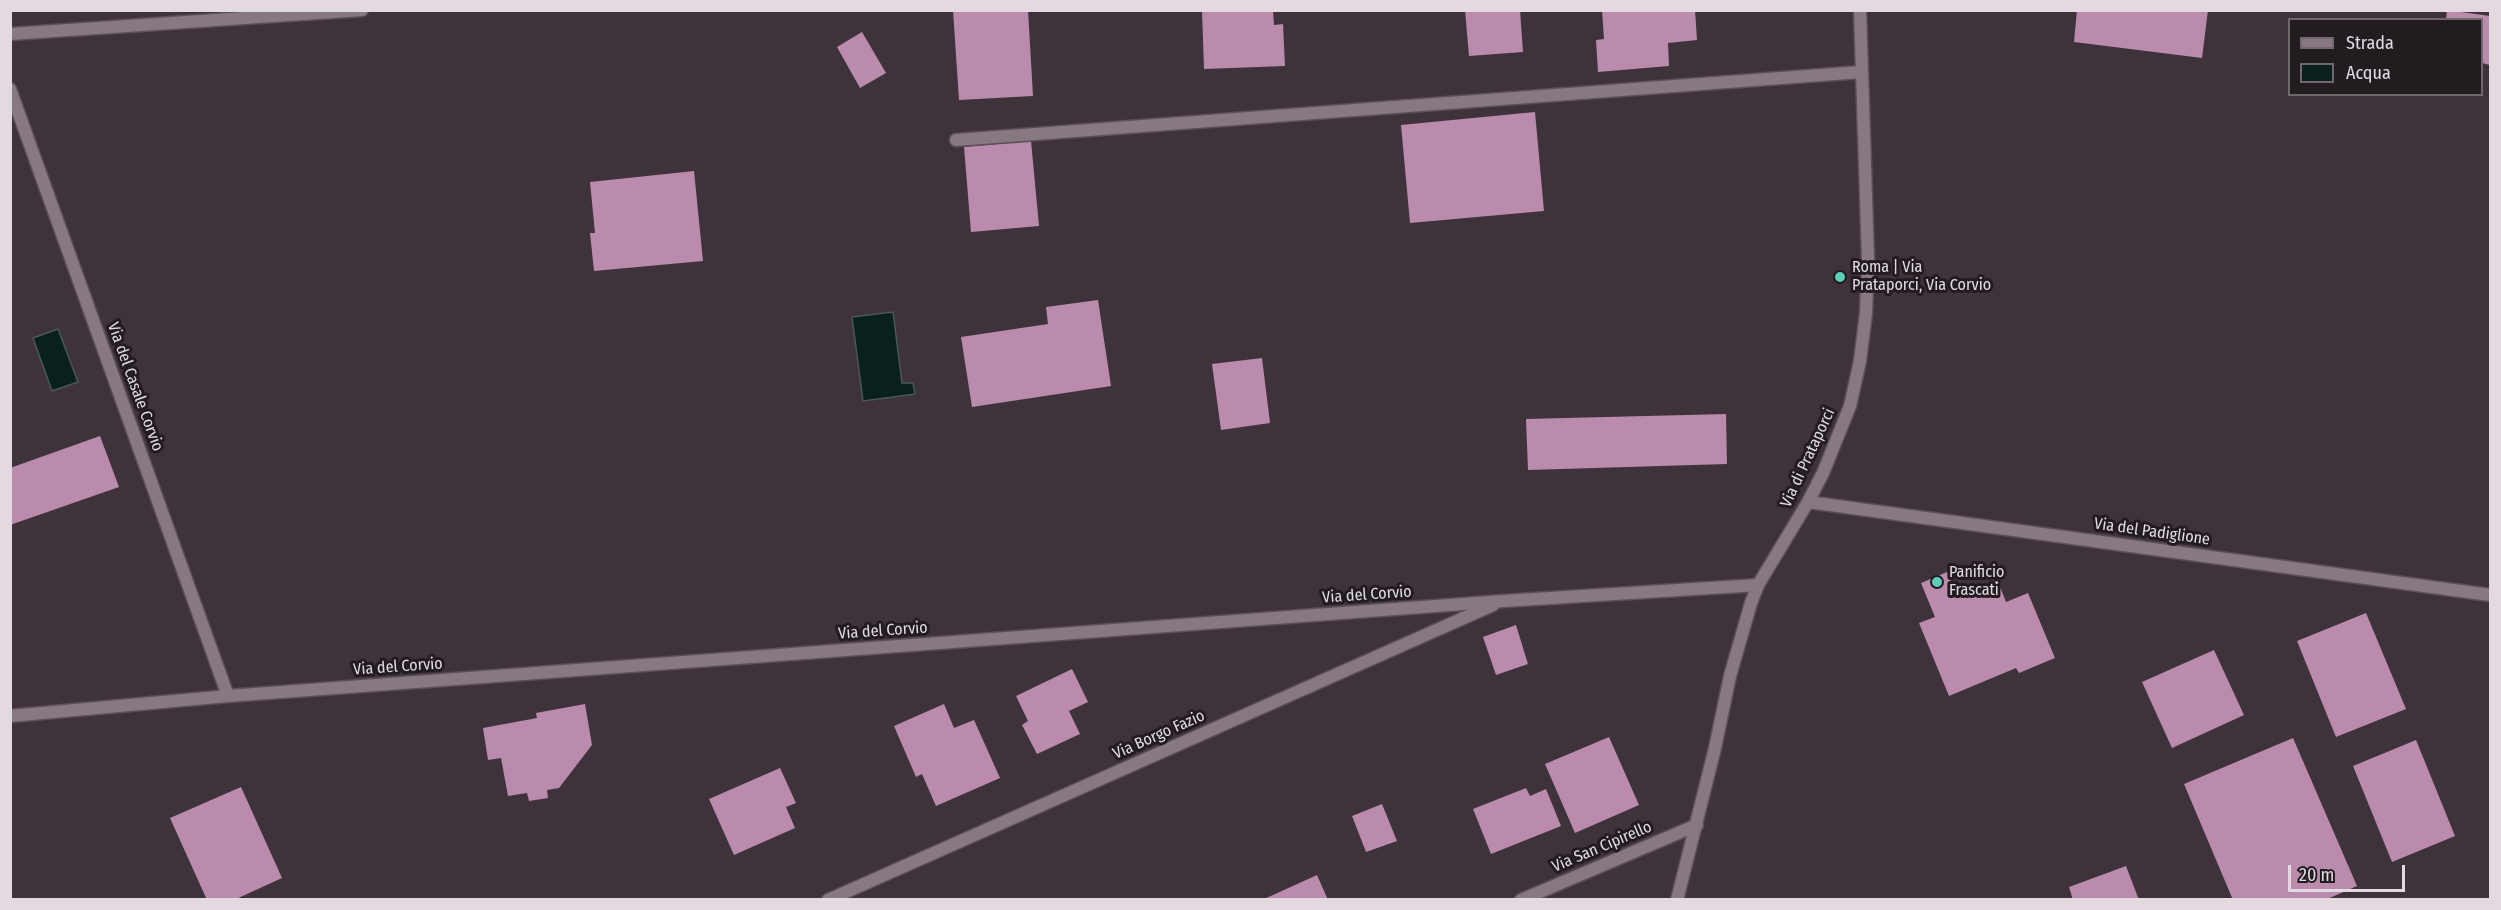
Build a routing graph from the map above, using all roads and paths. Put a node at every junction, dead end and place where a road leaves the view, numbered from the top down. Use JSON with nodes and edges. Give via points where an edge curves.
{"nodes":[{"id":1,"x":362,"y":10,"type":"edge"},
{"id":2,"x":1860,"y":10,"type":"edge"},
{"id":3,"x":10,"y":34,"type":"edge"},
{"id":4,"x":1862,"y":72,"type":"junction"},
{"id":5,"x":10,"y":89,"type":"edge"},
{"id":6,"x":956,"y":140,"type":"dead end"},
{"id":7,"x":1808,"y":502,"type":"junction"},
{"id":8,"x":1758,"y":585,"type":"junction"},
{"id":9,"x":2490,"y":595,"type":"edge"},
{"id":10,"x":1503,"y":601,"type":"junction"},
{"id":11,"x":228,"y":696,"type":"junction"},
{"id":12,"x":10,"y":716,"type":"edge"},
{"id":13,"x":1697,"y":825,"type":"junction"},
{"id":14,"x":828,"y":900,"type":"edge"},
{"id":15,"x":1521,"y":900,"type":"edge"},
{"id":16,"x":1677,"y":900,"type":"edge"}],
"edges":[{"from":1,"to":3,"type":"street"},
{"from":2,"to":4,"type":"street","name":"Via di Prataporci"},
{"from":4,"to":6,"type":"street"},
{"from":4,"to":7,"type":"street","name":"Via di Prataporci","via":[[1868,259],[1863,342],[1850,406]]},
{"from":5,"to":11,"type":"street","name":"Via del Casale Corvio"},
{"from":7,"to":8,"type":"street","name":"Via di Prataporci"},
{"from":7,"to":9,"type":"street","name":"Via del Padiglione"},
{"from":8,"to":10,"type":"street","name":"Via del Corvio"},
{"from":8,"to":13,"type":"street","name":"Via di Prataporci","via":[[1733,665]]},
{"from":10,"to":11,"type":"street","name":"Via del Corvio"},
{"from":10,"to":14,"type":"street","name":"Via Borgo Fazio"},
{"from":11,"to":12,"type":"street","name":"Via del Corvio"},
{"from":13,"to":15,"type":"street","name":"Via San Cipirello"},
{"from":13,"to":16,"type":"street","name":"Via di Prataporci"}]}
